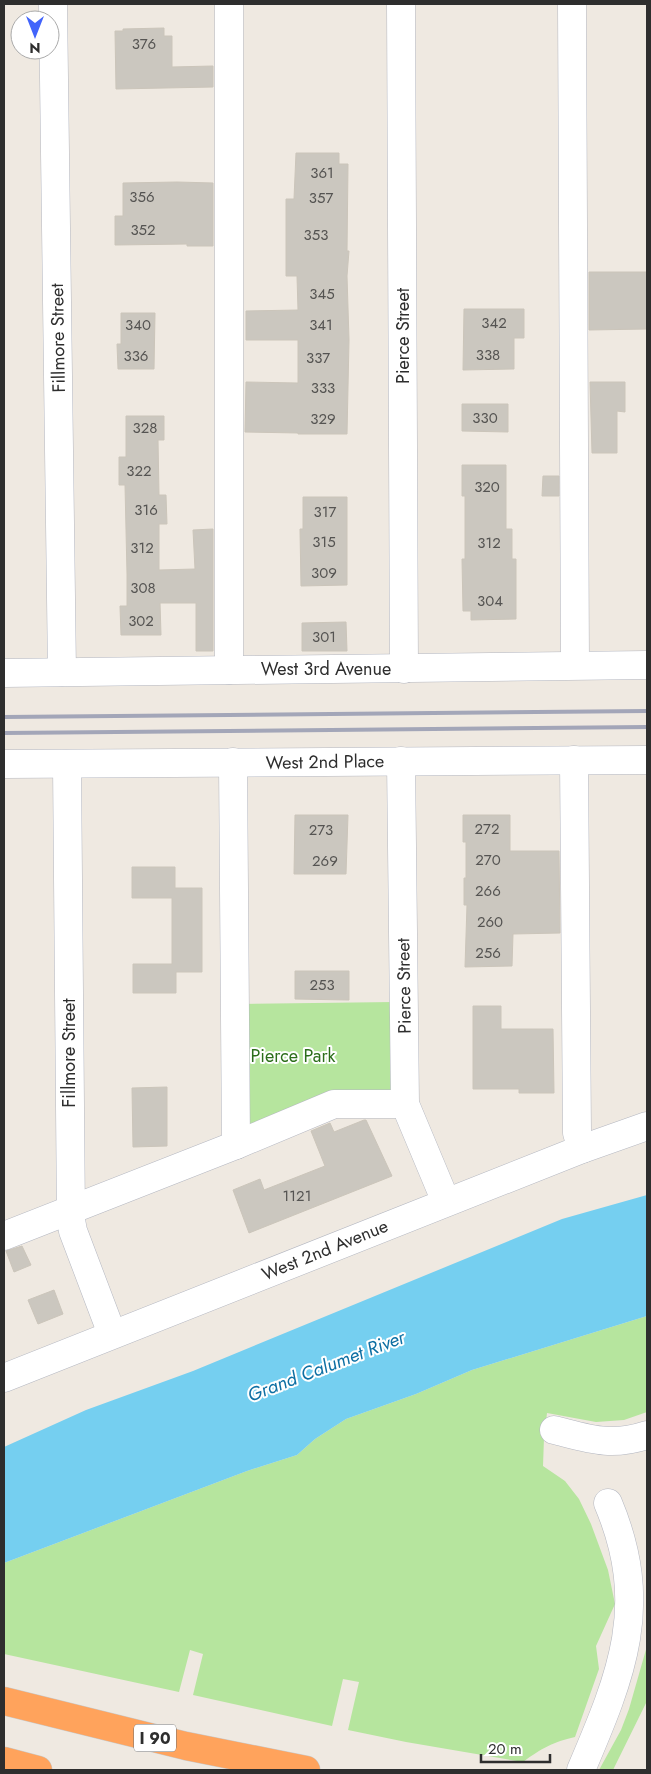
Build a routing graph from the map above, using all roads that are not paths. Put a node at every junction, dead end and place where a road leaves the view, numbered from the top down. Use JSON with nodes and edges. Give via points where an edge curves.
{"nodes":[{"id":1,"x":53,"y":4,"type":"edge"},
{"id":2,"x":228,"y":4,"type":"edge"},
{"id":3,"x":401,"y":4,"type":"edge"},
{"id":4,"x":572,"y":4,"type":"edge"},
{"id":5,"x":647,"y":665,"type":"edge"},
{"id":6,"x":575,"y":666,"type":"junction"},
{"id":7,"x":404,"y":668,"type":"junction"},
{"id":8,"x":229,"y":670,"type":"junction"},
{"id":9,"x":62,"y":672,"type":"junction"},
{"id":10,"x":4,"y":673,"type":"edge"},
{"id":11,"x":574,"y":760,"type":"junction"},
{"id":12,"x":647,"y":760,"type":"edge"},
{"id":13,"x":401,"y":761,"type":"junction"},
{"id":14,"x":232,"y":762,"type":"junction"},
{"id":15,"x":4,"y":764,"type":"edge"},
{"id":16,"x":68,"y":764,"type":"junction"},
{"id":17,"x":405,"y":1104,"type":"junction"},
{"id":18,"x":647,"y":1126,"type":"edge"},
{"id":19,"x":236,"y":1145,"type":"junction"},
{"id":20,"x":582,"y":1149,"type":"junction"},
{"id":21,"x":446,"y":1202,"type":"junction"},
{"id":22,"x":70,"y":1209,"type":"junction"},
{"id":23,"x":4,"y":1236,"type":"edge"},
{"id":24,"x":112,"y":1334,"type":"junction"},
{"id":25,"x":4,"y":1378,"type":"edge"},
{"id":26,"x":554,"y":1430,"type":"dead end"},
{"id":27,"x":647,"y":1435,"type":"edge"},
{"id":28,"x":608,"y":1503,"type":"dead end"},
{"id":29,"x":4,"y":1701,"type":"edge"},
{"id":30,"x":4,"y":1761,"type":"edge"},
{"id":31,"x":38,"y":1770,"type":"edge"},
{"id":32,"x":306,"y":1770,"type":"edge"},
{"id":33,"x":581,"y":1770,"type":"edge"}],
"edges":[{"from":1,"to":9,"type":"street","name":"Fillmore Street"},
{"from":2,"to":8,"type":"street"},
{"from":3,"to":7,"type":"street","name":"Pierce Street"},
{"from":4,"to":6,"type":"street"},
{"from":5,"to":6,"type":"street","name":"West 3rd Avenue"},
{"from":6,"to":7,"type":"street","name":"West 3rd Avenue"},
{"from":7,"to":8,"type":"street","name":"West 3rd Avenue"},
{"from":8,"to":9,"type":"street","name":"West 3rd Avenue"},
{"from":9,"to":10,"type":"street","name":"West 3rd Avenue"},
{"from":11,"to":12,"type":"street","name":"West 2nd Place"},
{"from":11,"to":13,"type":"street","name":"West 2nd Place"},
{"from":11,"to":20,"type":"street","via":[[577,1132]]},
{"from":13,"to":14,"type":"street","name":"West 2nd Place"},
{"from":13,"to":17,"type":"street","name":"Pierce Street"},
{"from":14,"to":16,"type":"street","name":"West 2nd Place"},
{"from":14,"to":19,"type":"street"},
{"from":15,"to":16,"type":"street","name":"West 2nd Place"},
{"from":16,"to":22,"type":"street","name":"Fillmore Street"},
{"from":17,"to":19,"type":"street","via":[[334,1104]]},
{"from":17,"to":21,"type":"street","name":"Pierce Street"},
{"from":18,"to":20,"type":"street","name":"West 2nd Avenue"},
{"from":19,"to":22,"type":"street"},
{"from":20,"to":21,"type":"street","name":"West 2nd Avenue"},
{"from":21,"to":24,"type":"street","name":"West 2nd Avenue"},
{"from":22,"to":23,"type":"street"},
{"from":22,"to":24,"type":"street","name":"Fillmore Street","via":[[73,1231]]},
{"from":24,"to":25,"type":"street","name":"West 2nd Avenue"},
{"from":26,"to":27,"type":"street","via":[[609,1442]]},
{"from":28,"to":33,"type":"street","via":[[619,1524],[633,1576],[632,1626],[618,1685]]},
{"from":29,"to":32,"type":"highway","number":"I 90","via":[[186,1746]]},
{"from":30,"to":31,"type":"highway"}]}
